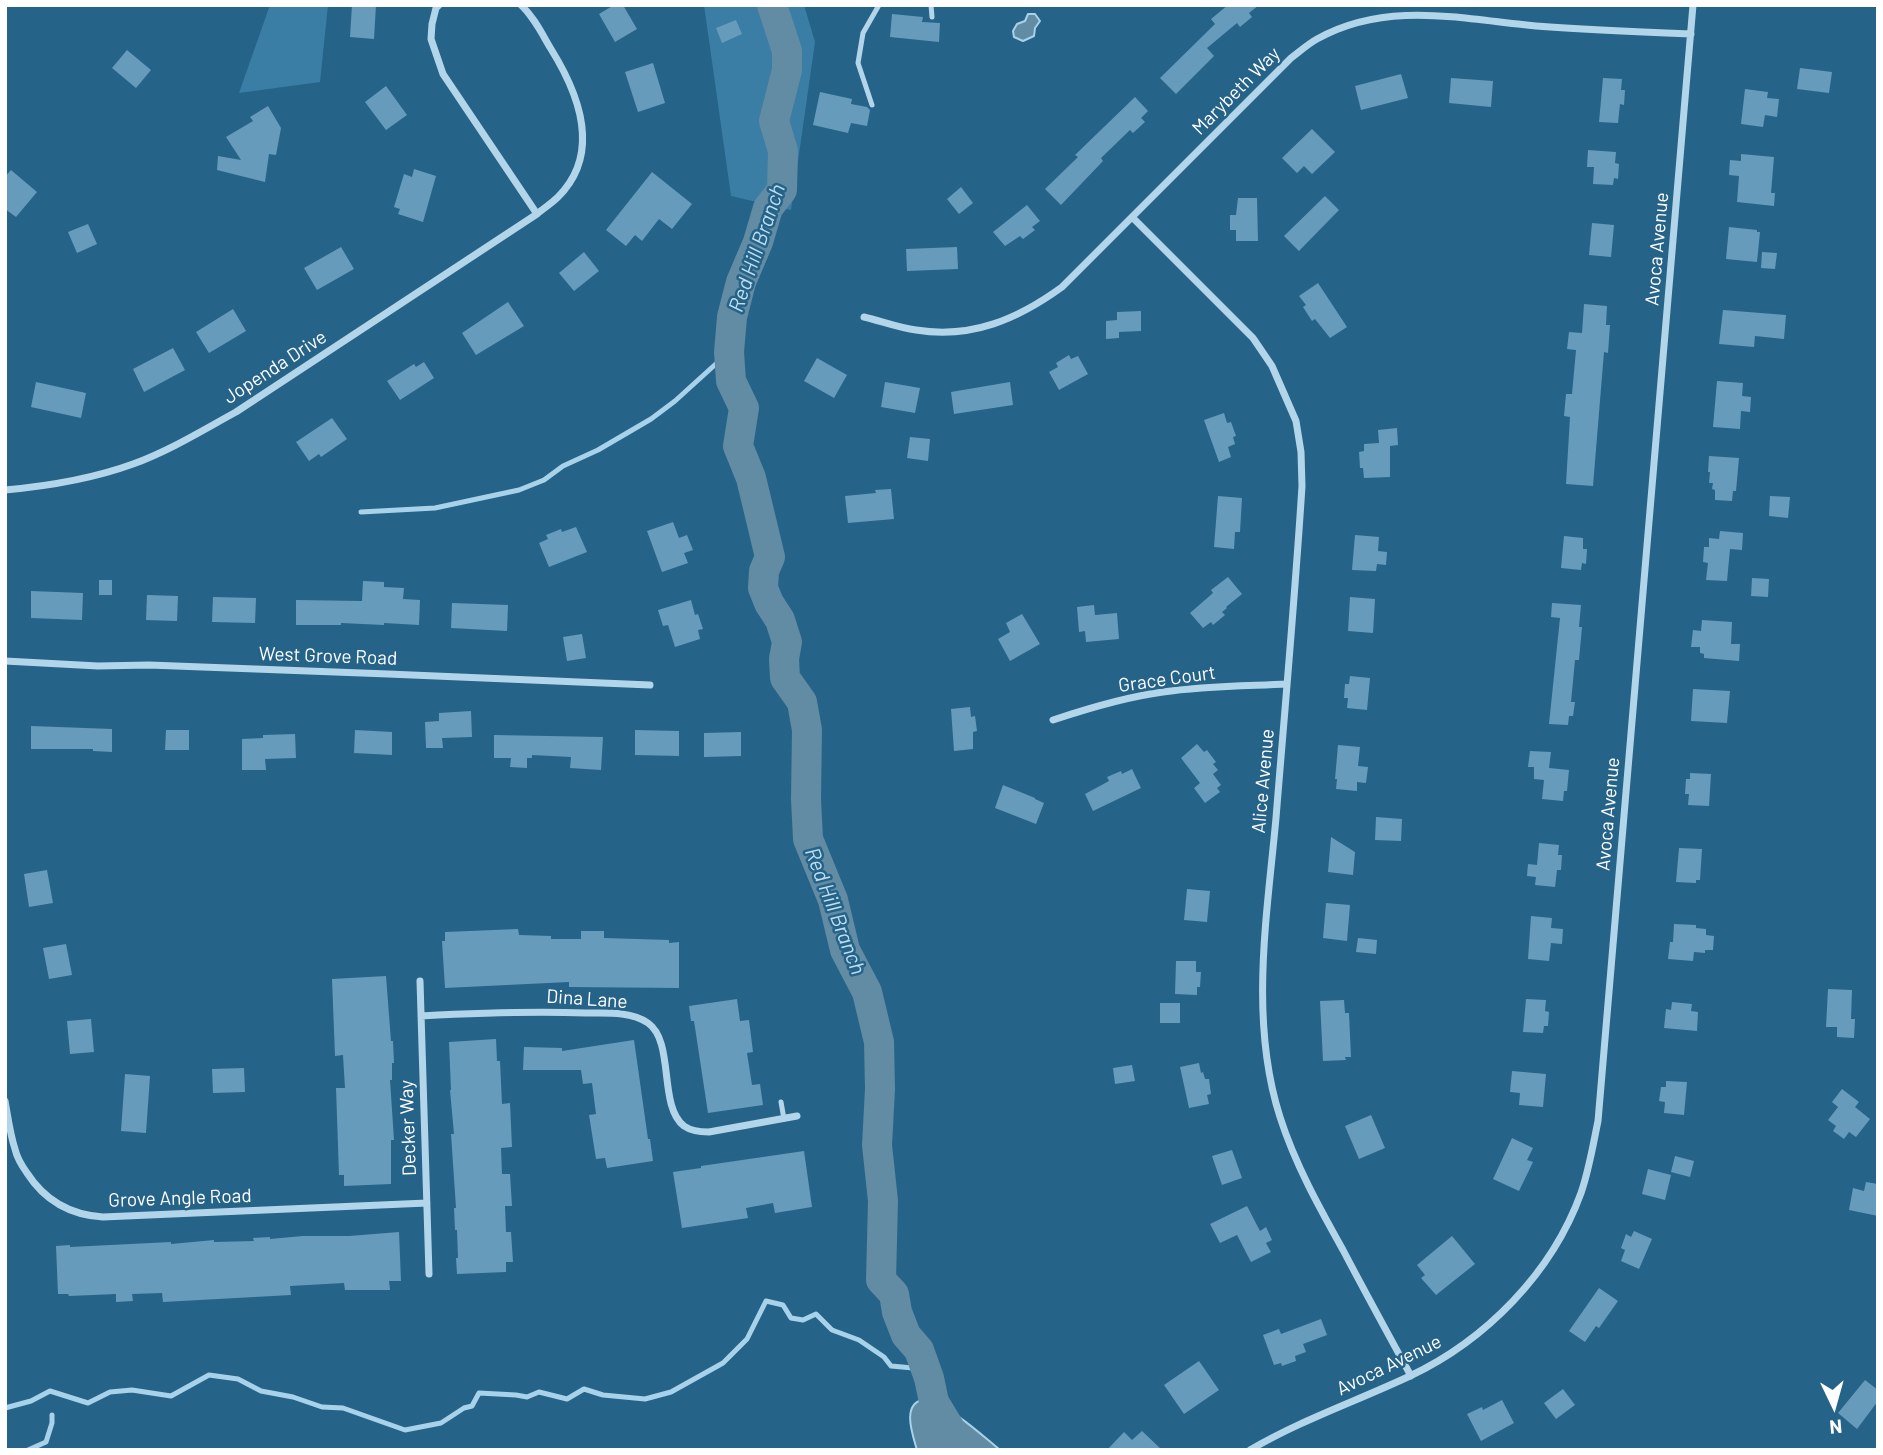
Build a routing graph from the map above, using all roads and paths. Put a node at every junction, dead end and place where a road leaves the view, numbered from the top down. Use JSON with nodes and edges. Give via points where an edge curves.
{"nodes":[{"id":1,"x":439,"y":5,"type":"edge"},
{"id":2,"x":521,"y":5,"type":"edge"},
{"id":3,"x":879,"y":5,"type":"edge"},
{"id":4,"x":931,"y":5,"type":"edge"},
{"id":5,"x":1693,"y":5,"type":"edge"},
{"id":6,"x":932,"y":17,"type":"dead end"},
{"id":7,"x":1691,"y":34,"type":"junction"},
{"id":8,"x":872,"y":105,"type":"dead end"},
{"id":9,"x":537,"y":214,"type":"junction"},
{"id":10,"x":1133,"y":218,"type":"junction"},
{"id":11,"x":864,"y":317,"type":"dead end"},
{"id":12,"x":5,"y":490,"type":"edge"},
{"id":13,"x":5,"y":661,"type":"edge"},
{"id":14,"x":1287,"y":684,"type":"junction"},
{"id":15,"x":650,"y":685,"type":"dead end"},
{"id":16,"x":1054,"y":720,"type":"dead end"},
{"id":17,"x":419,"y":981,"type":"dead end"},
{"id":18,"x":421,"y":1016,"type":"junction"},
{"id":19,"x":5,"y":1101,"type":"edge"},
{"id":20,"x":781,"y":1102,"type":"dead end"},
{"id":21,"x":797,"y":1116,"type":"dead end"},
{"id":22,"x":784,"y":1119,"type":"junction"},
{"id":23,"x":427,"y":1203,"type":"junction"},
{"id":24,"x":429,"y":1274,"type":"dead end"},
{"id":25,"x":1411,"y":1376,"type":"junction"},
{"id":26,"x":1250,"y":1450,"type":"edge"}],
"edges":[{"from":1,"to":9,"type":"street","via":[[431,38],[443,74]]},
{"from":2,"to":9,"type":"street","name":"Jopenda Drive","via":[[574,89],[583,134],[573,178],[559,197]]},
{"from":3,"to":8,"type":"lane","via":[[863,33],[858,63]]},
{"from":4,"to":6,"type":"lane"},
{"from":5,"to":7,"type":"street","name":"Avoca Avenue"},
{"from":7,"to":10,"type":"street","name":"Marybeth Way","via":[[1403,14],[1343,27],[1316,39],[1291,58]]},
{"from":7,"to":25,"type":"street","name":"Avoca Avenue","via":[[1599,1107],[1591,1155],[1564,1231],[1542,1266],[1479,1334]]},
{"from":9,"to":12,"type":"street","name":"Jopenda Drive","via":[[236,412],[186,439],[135,463],[90,477]]},
{"from":10,"to":11,"type":"street","name":"Marybeth Way","via":[[1062,288],[1010,319],[949,333]]},
{"from":10,"to":14,"type":"street","name":"Alice Avenue","via":[[1253,338],[1272,366],[1296,421],[1302,486]]},
{"from":13,"to":15,"type":"street","name":"West Grove Road"},
{"from":14,"to":16,"type":"street","name":"Grace Court","via":[[1163,692]]},
{"from":14,"to":25,"type":"street","name":"Alice Avenue","via":[[1263,986],[1269,1071],[1279,1115],[1304,1177]]},
{"from":17,"to":18,"type":"street","name":"Decker Way"},
{"from":18,"to":22,"type":"street","name":"Dina Lane","via":[[546,1011],[625,1014],[646,1021],[660,1039],[674,1111],[685,1127],[709,1132]]},
{"from":18,"to":23,"type":"street","name":"Decker Way"},
{"from":19,"to":23,"type":"street","name":"Grove Angle Road","via":[[15,1150],[30,1178],[53,1202],[85,1216]]},
{"from":20,"to":22,"type":"lane"},
{"from":21,"to":22,"type":"street","name":"Dina Lane"},
{"from":23,"to":24,"type":"street","name":"Decker Way"},
{"from":25,"to":26,"type":"street","name":"Avoca Avenue"}]}
